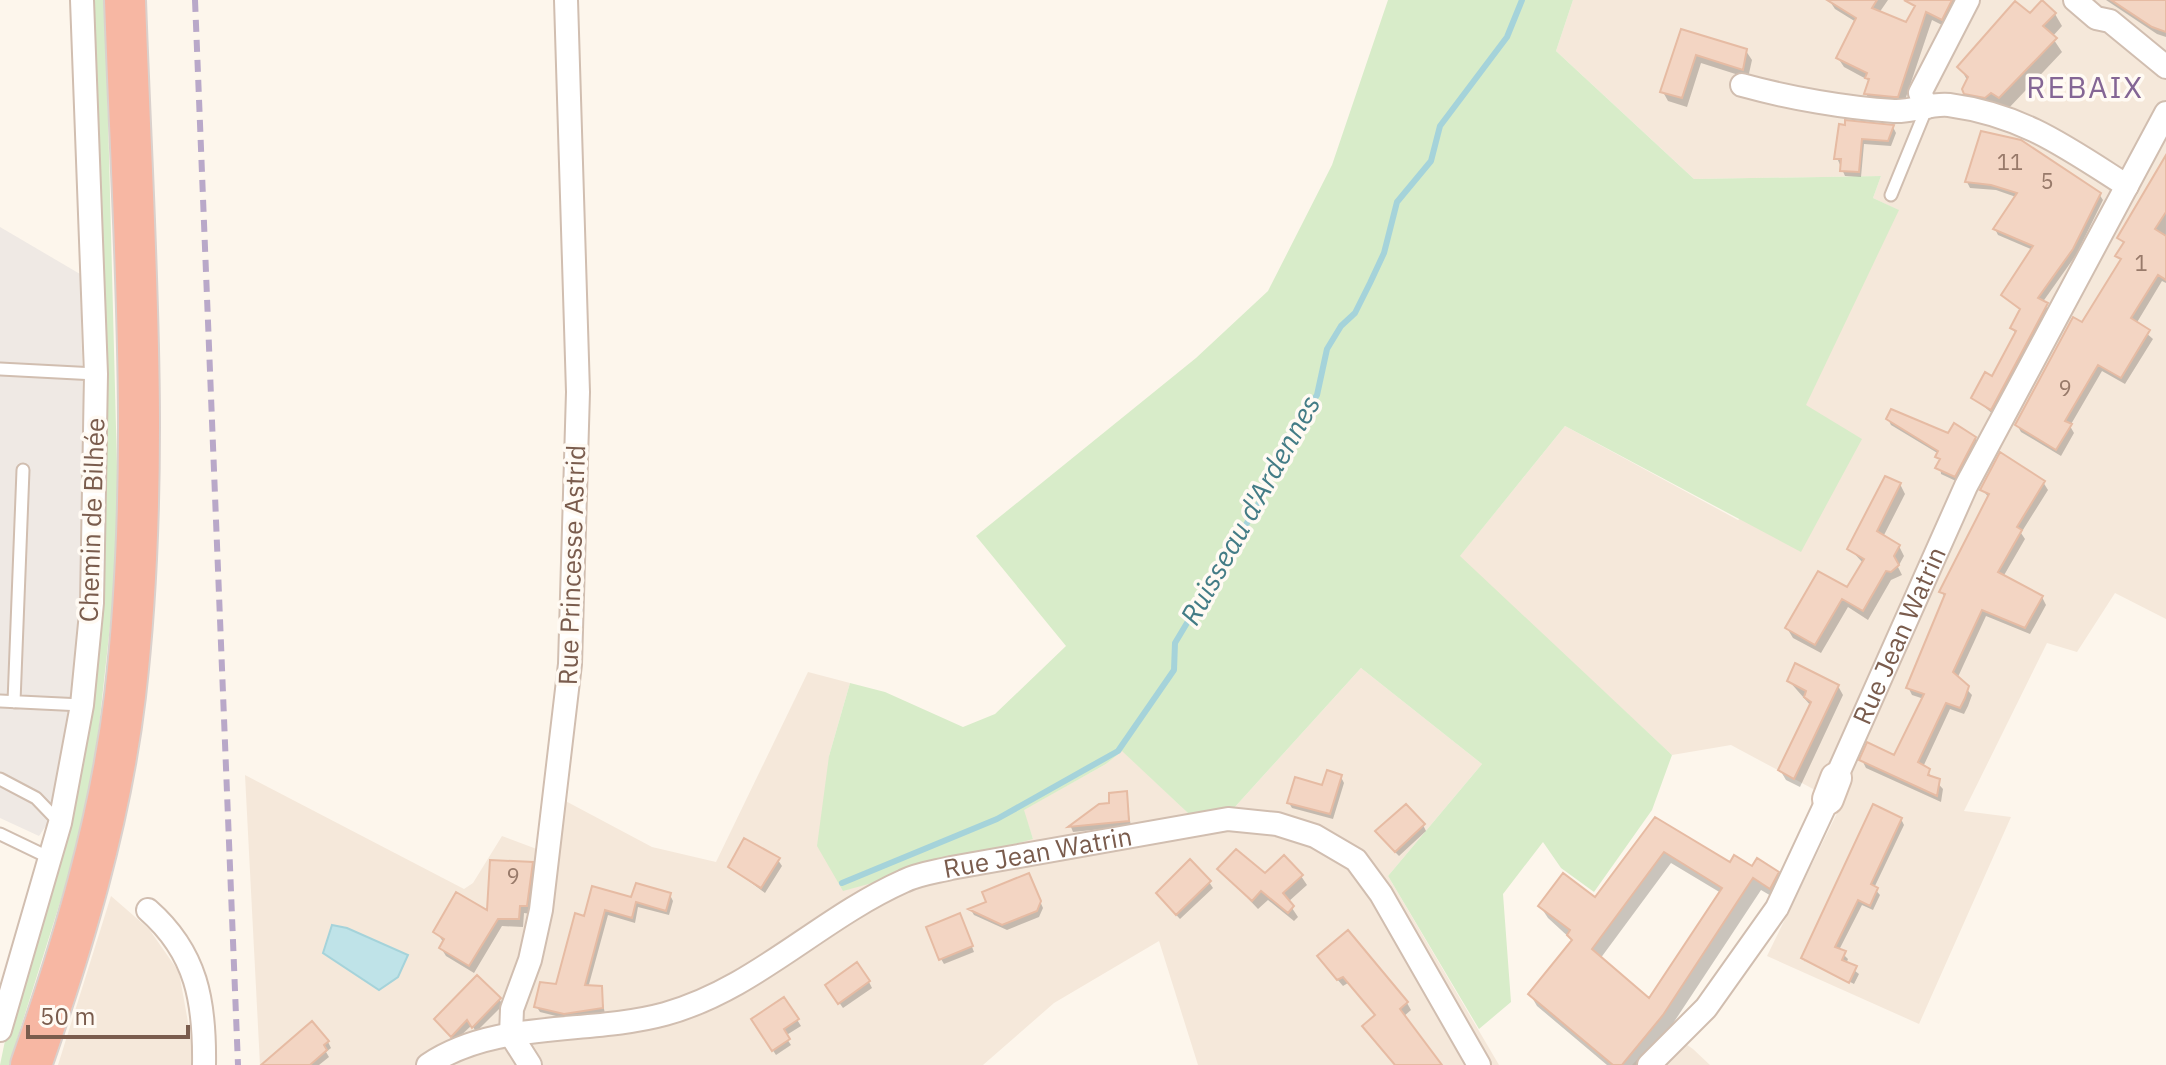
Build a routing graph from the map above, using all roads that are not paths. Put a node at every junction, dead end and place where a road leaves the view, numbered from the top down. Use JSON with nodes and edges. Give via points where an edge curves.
{"nodes":[{"id":1,"x":82,"y":0,"type":"edge"},
{"id":2,"x":125,"y":0,"type":"edge"},
{"id":3,"x":566,"y":0,"type":"edge"},
{"id":4,"x":1968,"y":0,"type":"edge"},
{"id":5,"x":2075,"y":0,"type":"edge"},
{"id":6,"x":2166,"y":67,"type":"edge"},
{"id":7,"x":1742,"y":85,"type":"dead end"},
{"id":8,"x":1927,"y":107,"type":"junction"},
{"id":9,"x":2166,"y":113,"type":"edge"},
{"id":10,"x":2158,"y":149,"type":"edge"},
{"id":11,"x":2127,"y":186,"type":"junction"},
{"id":12,"x":1891,"y":195,"type":"dead end"},
{"id":13,"x":0,"y":369,"type":"edge"},
{"id":14,"x":96,"y":374,"type":"junction"},
{"id":15,"x":23,"y":470,"type":"dead end"},
{"id":16,"x":0,"y":701,"type":"edge"},
{"id":17,"x":14,"y":702,"type":"junction"},
{"id":18,"x":82,"y":705,"type":"junction"},
{"id":19,"x":0,"y":779,"type":"edge"},
{"id":20,"x":60,"y":823,"type":"junction"},
{"id":21,"x":0,"y":834,"type":"edge"},
{"id":22,"x":50,"y":858,"type":"junction"},
{"id":23,"x":148,"y":910,"type":"dead end"},
{"id":24,"x":0,"y":1030,"type":"edge"},
{"id":25,"x":511,"y":1035,"type":"junction"},
{"id":26,"x":31,"y":1065,"type":"edge"},
{"id":27,"x":204,"y":1065,"type":"edge"},
{"id":28,"x":428,"y":1065,"type":"edge"},
{"id":29,"x":530,"y":1065,"type":"edge"},
{"id":30,"x":1479,"y":1065,"type":"edge"},
{"id":31,"x":1649,"y":1065,"type":"edge"}],
"edges":[{"from":1,"to":14,"type":"street","name":"Chemin de Bilhée"},
{"from":2,"to":26,"type":"highway","via":[[139,394],[133,615],[105,815],[84,903]]},
{"from":3,"to":25,"type":"street","name":"Rue Princesse Astrid","via":[[578,392],[570,664],[541,910],[512,1009]]},
{"from":4,"to":8,"type":"street","via":[[1920,93]]},
{"from":5,"to":6,"type":"street"},
{"from":7,"to":8,"type":"street","via":[[1896,111]]},
{"from":8,"to":11,"type":"street","via":[[1946,104],[2035,127]]},
{"from":8,"to":12,"type":"lane"},
{"from":9,"to":10,"type":"street","name":"Rue Jean Watrin"},
{"from":10,"to":11,"type":"street","name":"Rue Jean Watrin"},
{"from":11,"to":31,"type":"street","name":"Rue Jean Watrin","via":[[1966,486],[1777,908],[1706,1008]]},
{"from":13,"to":14,"type":"lane"},
{"from":14,"to":18,"type":"street","name":"Chemin de Bilhée","via":[[92,603]]},
{"from":15,"to":17,"type":"lane"},
{"from":16,"to":17,"type":"lane"},
{"from":17,"to":18,"type":"lane"},
{"from":18,"to":20,"type":"street","name":"Chemin de Bilhée"},
{"from":19,"to":20,"type":"lane","via":[[36,798]]},
{"from":20,"to":22,"type":"street","name":"Chemin de Bilhée"},
{"from":21,"to":22,"type":"lane"},
{"from":22,"to":24,"type":"street","name":"Chemin de Bilhée"},
{"from":23,"to":27,"type":"street","via":[[189,959],[197,983]]},
{"from":25,"to":28,"type":"street","via":[[473,1043]]},
{"from":25,"to":29,"type":"street"},
{"from":25,"to":30,"type":"street","name":"Rue Jean Watrin","via":[[665,1014],[731,989],[907,879],[1228,819],[1315,836],[1356,860]]}]}
